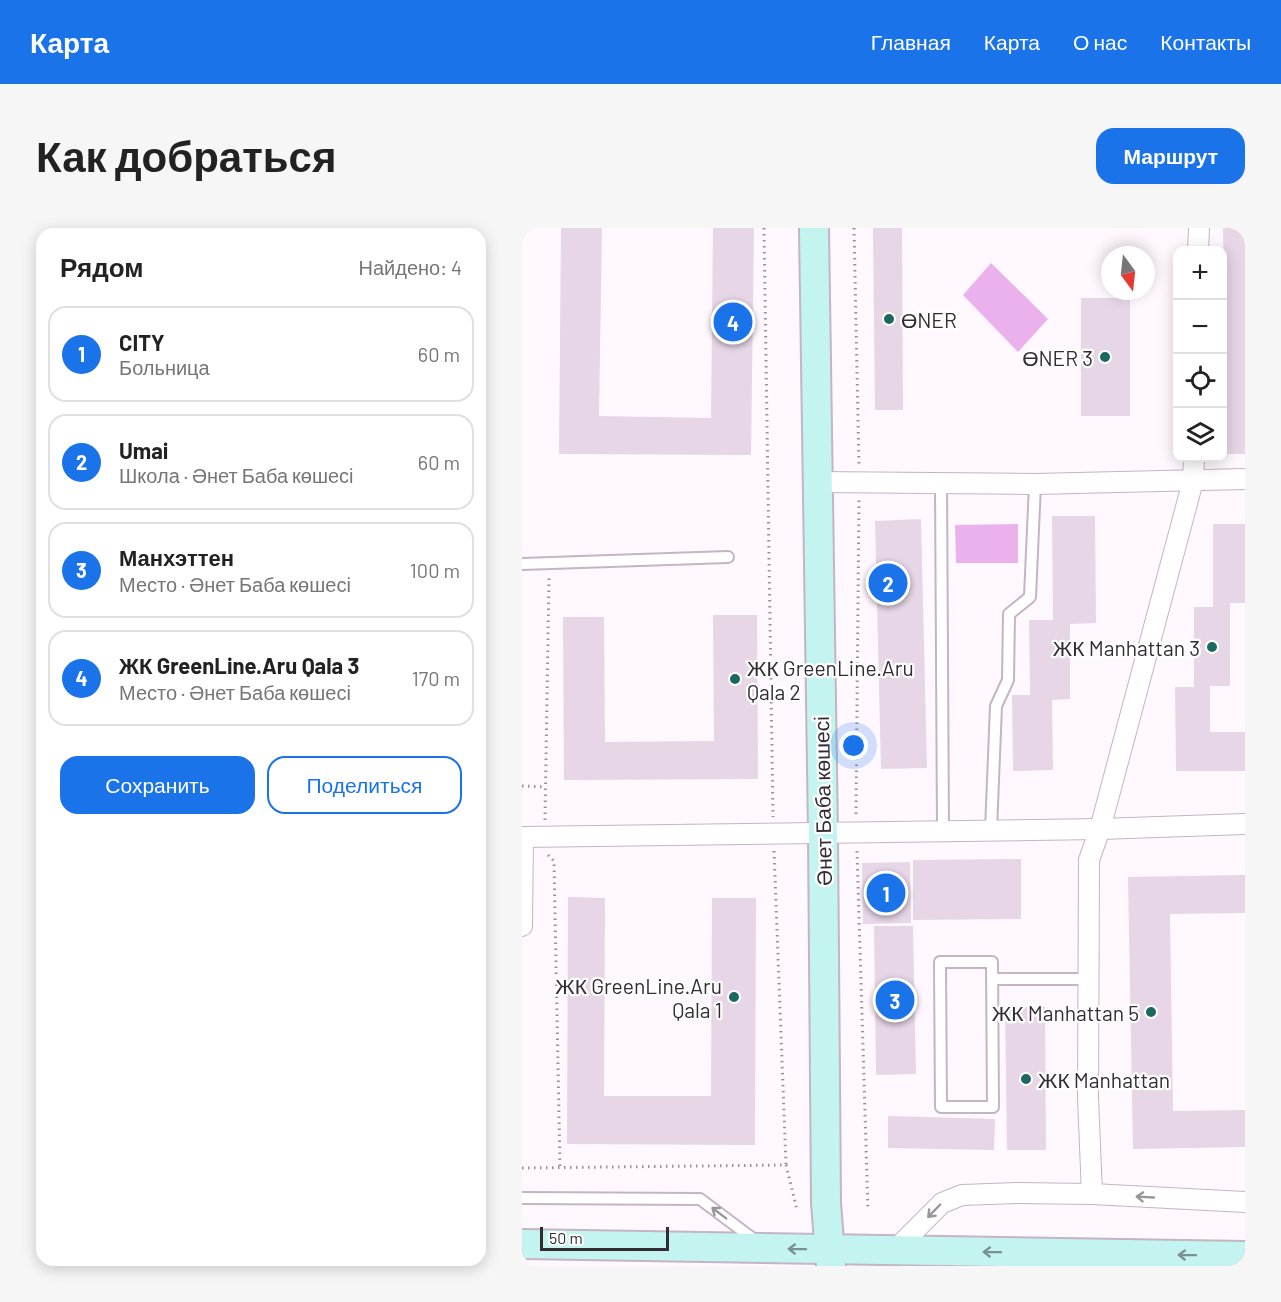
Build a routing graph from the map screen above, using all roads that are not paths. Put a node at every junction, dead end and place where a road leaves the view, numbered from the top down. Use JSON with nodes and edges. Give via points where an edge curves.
{"nodes":[{"id":1,"x":814,"y":228,"type":"edge"},
{"id":2,"x":1199,"y":228,"type":"edge"},
{"id":3,"x":1198,"y":246,"type":"edge"},
{"id":4,"x":1194,"y":462,"type":"edge"},
{"id":5,"x":1245,"y":479,"type":"edge"},
{"id":6,"x":1193,"y":481,"type":"junction"},
{"id":7,"x":817,"y":482,"type":"junction"},
{"id":8,"x":941,"y":483,"type":"junction"},
{"id":9,"x":1035,"y":484,"type":"junction"},
{"id":10,"x":728,"y":557,"type":"dead end"},
{"id":11,"x":522,"y":564,"type":"edge"},
{"id":12,"x":1245,"y":824,"type":"edge"},
{"id":13,"x":1100,"y":829,"type":"junction"},
{"id":14,"x":943,"y":831,"type":"junction"},
{"id":15,"x":991,"y":831,"type":"junction"},
{"id":16,"x":823,"y":834,"type":"junction"},
{"id":17,"x":523,"y":837,"type":"edge"},
{"id":18,"x":522,"y":926,"type":"edge"},
{"id":19,"x":992,"y":979,"type":"junction"},
{"id":20,"x":1087,"y":979,"type":"junction"},
{"id":21,"x":1092,"y":1194,"type":"junction"},
{"id":22,"x":522,"y":1198,"type":"edge"},
{"id":23,"x":1245,"y":1202,"type":"edge"},
{"id":24,"x":522,"y":1244,"type":"edge"},
{"id":25,"x":766,"y":1248,"type":"junction"},
{"id":26,"x":895,"y":1250,"type":"junction"},
{"id":27,"x":1245,"y":1256,"type":"edge"},
{"id":28,"x":831,"y":1258,"type":"edge"}],
"edges":[{"from":1,"to":7,"type":"street","name":"Әнет Баба көшесі"},
{"from":2,"to":3,"type":"street"},
{"from":4,"to":6,"type":"street"},
{"from":5,"to":6,"type":"street"},
{"from":6,"to":9,"type":"street"},
{"from":6,"to":13,"type":"street"},
{"from":7,"to":8,"type":"street"},
{"from":7,"to":16,"type":"street","name":"Әнет Баба көшесі"},
{"from":8,"to":9,"type":"street"},
{"from":8,"to":14,"type":"lane"},
{"from":9,"to":15,"type":"lane","via":[[1030,597],[1009,614],[1008,680],[996,706]]},
{"from":10,"to":11,"type":"lane"},
{"from":12,"to":13,"type":"street"},
{"from":13,"to":15,"type":"street"},
{"from":13,"to":20,"type":"street","via":[[1089,860]]},
{"from":14,"to":15,"type":"street"},
{"from":14,"to":16,"type":"street"},
{"from":16,"to":17,"type":"street"},
{"from":16,"to":28,"type":"street","name":"Әнет Баба көшесі","via":[[826,1203]]},
{"from":17,"to":18,"type":"street"},
{"from":19,"to":19,"type":"lane","via":[[993,1107],[940,1107],[940,962],[992,962]]},
{"from":19,"to":20,"type":"lane"},
{"from":20,"to":21,"type":"street"},
{"from":23,"to":21,"type":"street","one_way":true},
{"from":21,"to":26,"type":"street","one_way":true,"via":[[962,1195],[942,1203]]},
{"from":25,"to":22,"type":"lane","one_way":true,"via":[[700,1199]]},
{"from":24,"to":25,"type":"street"},
{"from":28,"to":25,"type":"street","one_way":true},
{"from":27,"to":26,"type":"street","one_way":true},
{"from":26,"to":28,"type":"street"}]}
